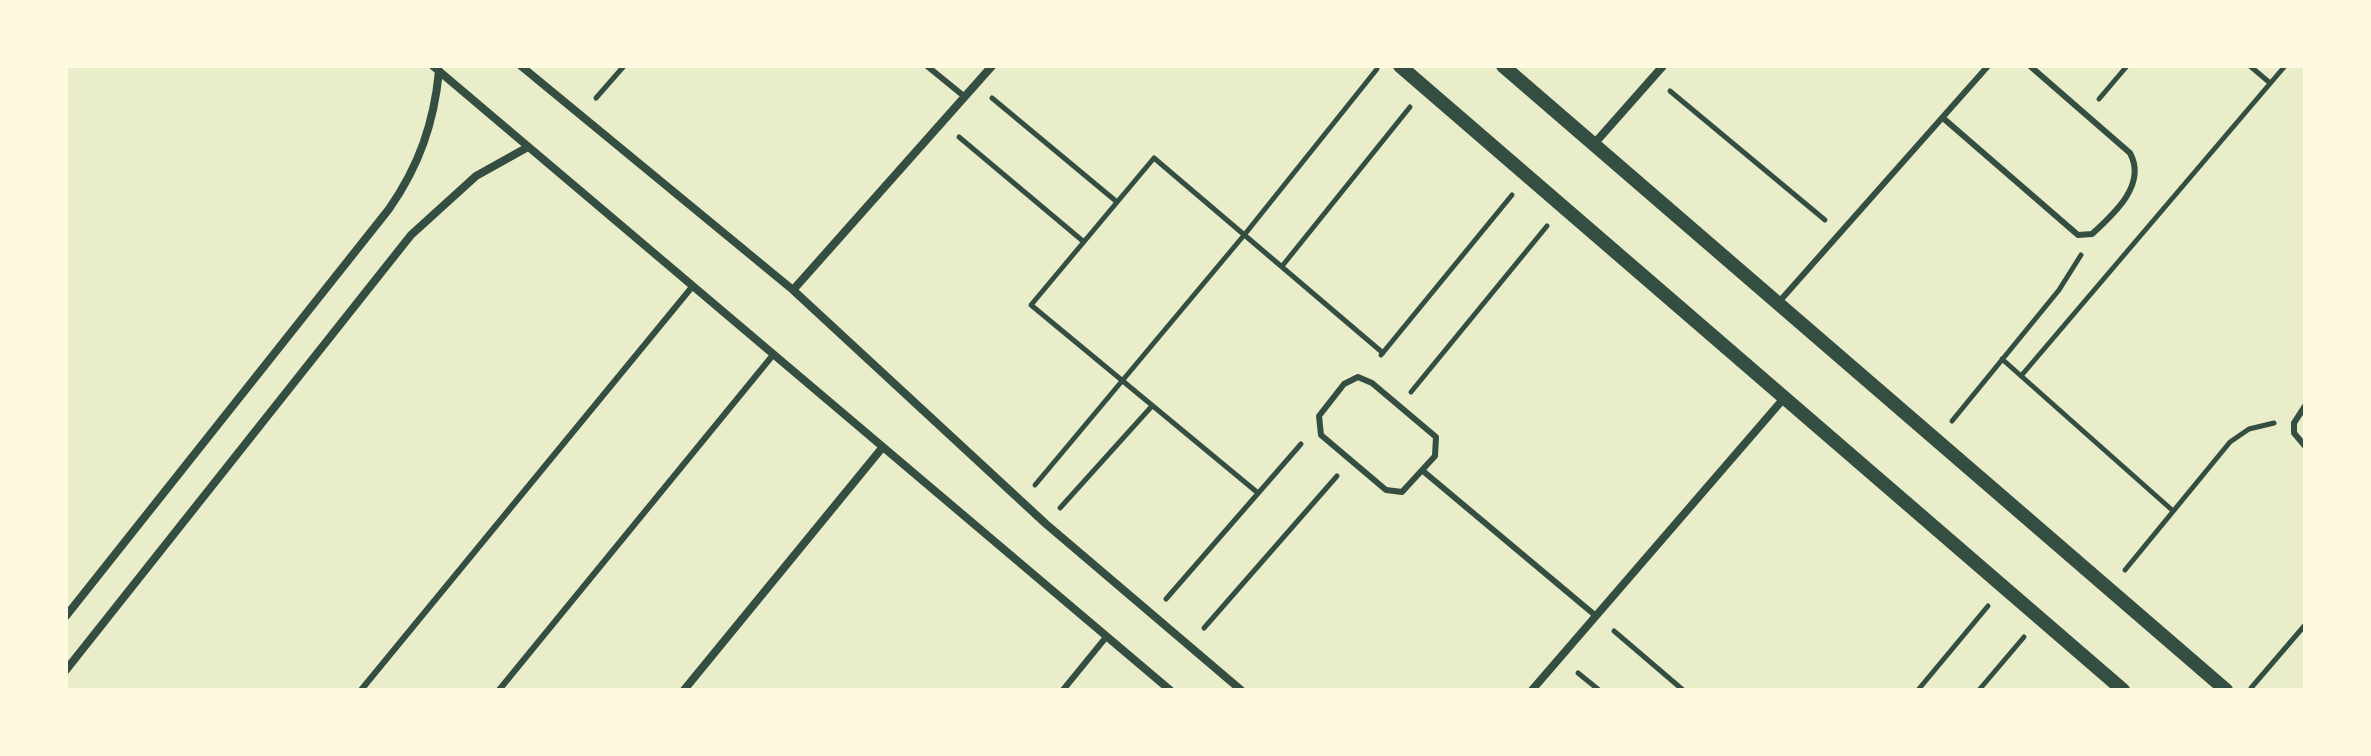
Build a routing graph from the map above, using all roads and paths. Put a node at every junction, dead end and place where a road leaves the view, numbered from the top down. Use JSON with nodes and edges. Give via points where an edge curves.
{"nodes":[{"id":1,"x":521,"y":66,"type":"edge"},
{"id":2,"x":624,"y":66,"type":"edge"},
{"id":3,"x":927,"y":66,"type":"edge"},
{"id":4,"x":992,"y":66,"type":"edge"},
{"id":5,"x":1379,"y":66,"type":"edge"},
{"id":6,"x":1400,"y":66,"type":"edge"},
{"id":7,"x":1503,"y":66,"type":"edge"},
{"id":8,"x":1663,"y":66,"type":"edge"},
{"id":9,"x":1988,"y":66,"type":"edge"},
{"id":10,"x":2030,"y":66,"type":"edge"},
{"id":11,"x":2127,"y":66,"type":"edge"},
{"id":12,"x":2250,"y":66,"type":"edge"},
{"id":13,"x":2285,"y":66,"type":"edge"},
{"id":14,"x":436,"y":69,"type":"edge"},
{"id":15,"x":1654,"y":77,"type":"junction"},
{"id":16,"x":2270,"y":83,"type":"junction"},
{"id":17,"x":975,"y":84,"type":"junction"},
{"id":18,"x":1426,"y":88,"type":"junction"},
{"id":19,"x":965,"y":97,"type":"junction"},
{"id":20,"x":2086,"y":114,"type":"junction"},
{"id":21,"x":580,"y":117,"type":"junction"},
{"id":22,"x":1943,"y":118,"type":"junction"},
{"id":23,"x":943,"y":123,"type":"junction"},
{"id":24,"x":1594,"y":144,"type":"junction"},
{"id":25,"x":528,"y":147,"type":"junction"},
{"id":26,"x":1528,"y":176,"type":"junction"},
{"id":27,"x":1117,"y":202,"type":"junction"},
{"id":28,"x":1563,"y":207,"type":"junction"},
{"id":29,"x":1245,"y":234,"type":"junction"},
{"id":30,"x":1842,"y":234,"type":"junction"},
{"id":31,"x":2092,"y":234,"type":"junction"},
{"id":32,"x":1084,"y":242,"type":"junction"},
{"id":33,"x":1283,"y":265,"type":"junction"},
{"id":34,"x":692,"y":287,"type":"junction"},
{"id":35,"x":793,"y":290,"type":"junction"},
{"id":36,"x":1778,"y":303,"type":"junction"},
{"id":37,"x":1383,"y":353,"type":"junction"},
{"id":38,"x":773,"y":355,"type":"junction"},
{"id":39,"x":2002,"y":359,"type":"junction"},
{"id":40,"x":2021,"y":376,"type":"junction"},
{"id":41,"x":1363,"y":377,"type":"junction"},
{"id":42,"x":1121,"y":381,"type":"junction"},
{"id":43,"x":1785,"y":397,"type":"junction"},
{"id":44,"x":1152,"y":406,"type":"junction"},
{"id":45,"x":1400,"y":406,"type":"junction"},
{"id":46,"x":2305,"y":406,"type":"edge"},
{"id":47,"x":2294,"y":423,"type":"junction"},
{"id":48,"x":1318,"y":425,"type":"junction"},
{"id":49,"x":1936,"y":440,"type":"junction"},
{"id":50,"x":2305,"y":446,"type":"edge"},
{"id":51,"x":882,"y":448,"type":"junction"},
{"id":52,"x":1351,"y":460,"type":"junction"},
{"id":53,"x":1423,"y":471,"type":"junction"},
{"id":54,"x":1258,"y":493,"type":"junction"},
{"id":55,"x":1022,"y":501,"type":"junction"},
{"id":56,"x":2172,"y":510,"type":"junction"},
{"id":57,"x":1046,"y":524,"type":"junction"},
{"id":58,"x":2005,"y":587,"type":"junction"},
{"id":59,"x":2109,"y":589,"type":"junction"},
{"id":60,"x":1152,"y":614,"type":"junction"},
{"id":61,"x":66,"y":616,"type":"edge"},
{"id":62,"x":1596,"y":616,"type":"junction"},
{"id":63,"x":2040,"y":618,"type":"junction"},
{"id":64,"x":2305,"y":625,"type":"edge"},
{"id":65,"x":1107,"y":636,"type":"junction"},
{"id":66,"x":1189,"y":645,"type":"junction"},
{"id":67,"x":66,"y":670,"type":"edge"},
{"id":68,"x":361,"y":690,"type":"edge"},
{"id":69,"x":499,"y":690,"type":"edge"},
{"id":70,"x":684,"y":690,"type":"edge"},
{"id":71,"x":1063,"y":690,"type":"edge"},
{"id":72,"x":1170,"y":690,"type":"edge"},
{"id":73,"x":1241,"y":690,"type":"edge"},
{"id":74,"x":1532,"y":690,"type":"edge"},
{"id":75,"x":1683,"y":690,"type":"edge"},
{"id":76,"x":1918,"y":690,"type":"edge"},
{"id":77,"x":1979,"y":690,"type":"edge"},
{"id":78,"x":2123,"y":690,"type":"edge"},
{"id":79,"x":2226,"y":690,"type":"edge"},
{"id":80,"x":2249,"y":690,"type":"edge"}],
"edges":[{"from":1,"to":21,"type":"street"},
{"from":2,"to":21,"type":"path"},
{"from":3,"to":19,"type":"lane"},
{"from":4,"to":17,"type":"street"},
{"from":5,"to":29,"type":"path"},
{"from":6,"to":18,"type":"street"},
{"from":7,"to":24,"type":"street"},
{"from":8,"to":15,"type":"street"},
{"from":9,"to":22,"type":"lane"},
{"from":10,"to":20,"type":"lane"},
{"from":11,"to":20,"type":"path"},
{"from":12,"to":16,"type":"path"},
{"from":13,"to":16,"type":"path"},
{"from":14,"to":25,"type":"street"},
{"from":14,"to":61,"type":"street","via":[[429,130],[406,184]]},
{"from":15,"to":24,"type":"street"},
{"from":15,"to":30,"type":"path"},
{"from":16,"to":40,"type":"path"},
{"from":17,"to":19,"type":"street"},
{"from":17,"to":27,"type":"path"},
{"from":18,"to":26,"type":"street"},
{"from":18,"to":33,"type":"path"},
{"from":19,"to":23,"type":"street"},
{"from":20,"to":31,"type":"lane","via":[[2130,153],[2137,166],[2137,180]]},
{"from":21,"to":35,"type":"street"},
{"from":22,"to":30,"type":"lane"},
{"from":22,"to":31,"type":"lane","via":[[2078,235]]},
{"from":23,"to":32,"type":"path"},
{"from":23,"to":35,"type":"street"},
{"from":24,"to":36,"type":"street"},
{"from":25,"to":34,"type":"street"},
{"from":25,"to":67,"type":"street","via":[[465,185],[411,235]]},
{"from":26,"to":28,"type":"street"},
{"from":26,"to":37,"type":"path"},
{"from":27,"to":29,"type":"path","via":[[1154,158]]},
{"from":27,"to":32,"type":"path"},
{"from":28,"to":43,"type":"street"},
{"from":28,"to":45,"type":"path"},
{"from":29,"to":33,"type":"path"},
{"from":29,"to":42,"type":"path"},
{"from":30,"to":36,"type":"lane"},
{"from":31,"to":39,"type":"path","via":[[2059,290]]},
{"from":32,"to":42,"type":"path","via":[[1031,305]]},
{"from":33,"to":37,"type":"path"},
{"from":34,"to":38,"type":"street"},
{"from":34,"to":68,"type":"lane"},
{"from":35,"to":55,"type":"street"},
{"from":36,"to":49,"type":"street"},
{"from":37,"to":41,"type":"path"},
{"from":38,"to":51,"type":"street"},
{"from":38,"to":69,"type":"lane"},
{"from":39,"to":40,"type":"path"},
{"from":39,"to":49,"type":"path"},
{"from":40,"to":56,"type":"path"},
{"from":41,"to":45,"type":"lane"},
{"from":41,"to":48,"type":"lane","via":[[1344,384]]},
{"from":42,"to":44,"type":"path"},
{"from":42,"to":55,"type":"path"},
{"from":43,"to":58,"type":"street"},
{"from":43,"to":62,"type":"street"},
{"from":44,"to":54,"type":"path"},
{"from":44,"to":57,"type":"path"},
{"from":45,"to":53,"type":"lane","via":[[1436,437],[1438,450]]},
{"from":46,"to":47,"type":"lane"},
{"from":47,"to":50,"type":"lane","via":[[2294,433]]},
{"from":47,"to":56,"type":"path","via":[[2249,429],[2230,442]]},
{"from":48,"to":52,"type":"lane","via":[[1321,435]]},
{"from":48,"to":54,"type":"path"},
{"from":49,"to":59,"type":"street"},
{"from":51,"to":65,"type":"street"},
{"from":51,"to":70,"type":"street"},
{"from":52,"to":53,"type":"lane","via":[[1394,493],[1410,487]]},
{"from":52,"to":66,"type":"path"},
{"from":53,"to":62,"type":"lane"},
{"from":54,"to":60,"type":"path"},
{"from":55,"to":57,"type":"street"},
{"from":56,"to":59,"type":"path"},
{"from":57,"to":60,"type":"street"},
{"from":58,"to":63,"type":"street"},
{"from":58,"to":76,"type":"path"},
{"from":59,"to":79,"type":"street"},
{"from":60,"to":66,"type":"street"},
{"from":62,"to":74,"type":"street"},
{"from":62,"to":75,"type":"path"},
{"from":63,"to":77,"type":"path"},
{"from":63,"to":78,"type":"street"},
{"from":64,"to":80,"type":"path"},
{"from":65,"to":71,"type":"lane"},
{"from":65,"to":72,"type":"street"},
{"from":66,"to":73,"type":"street"}]}
